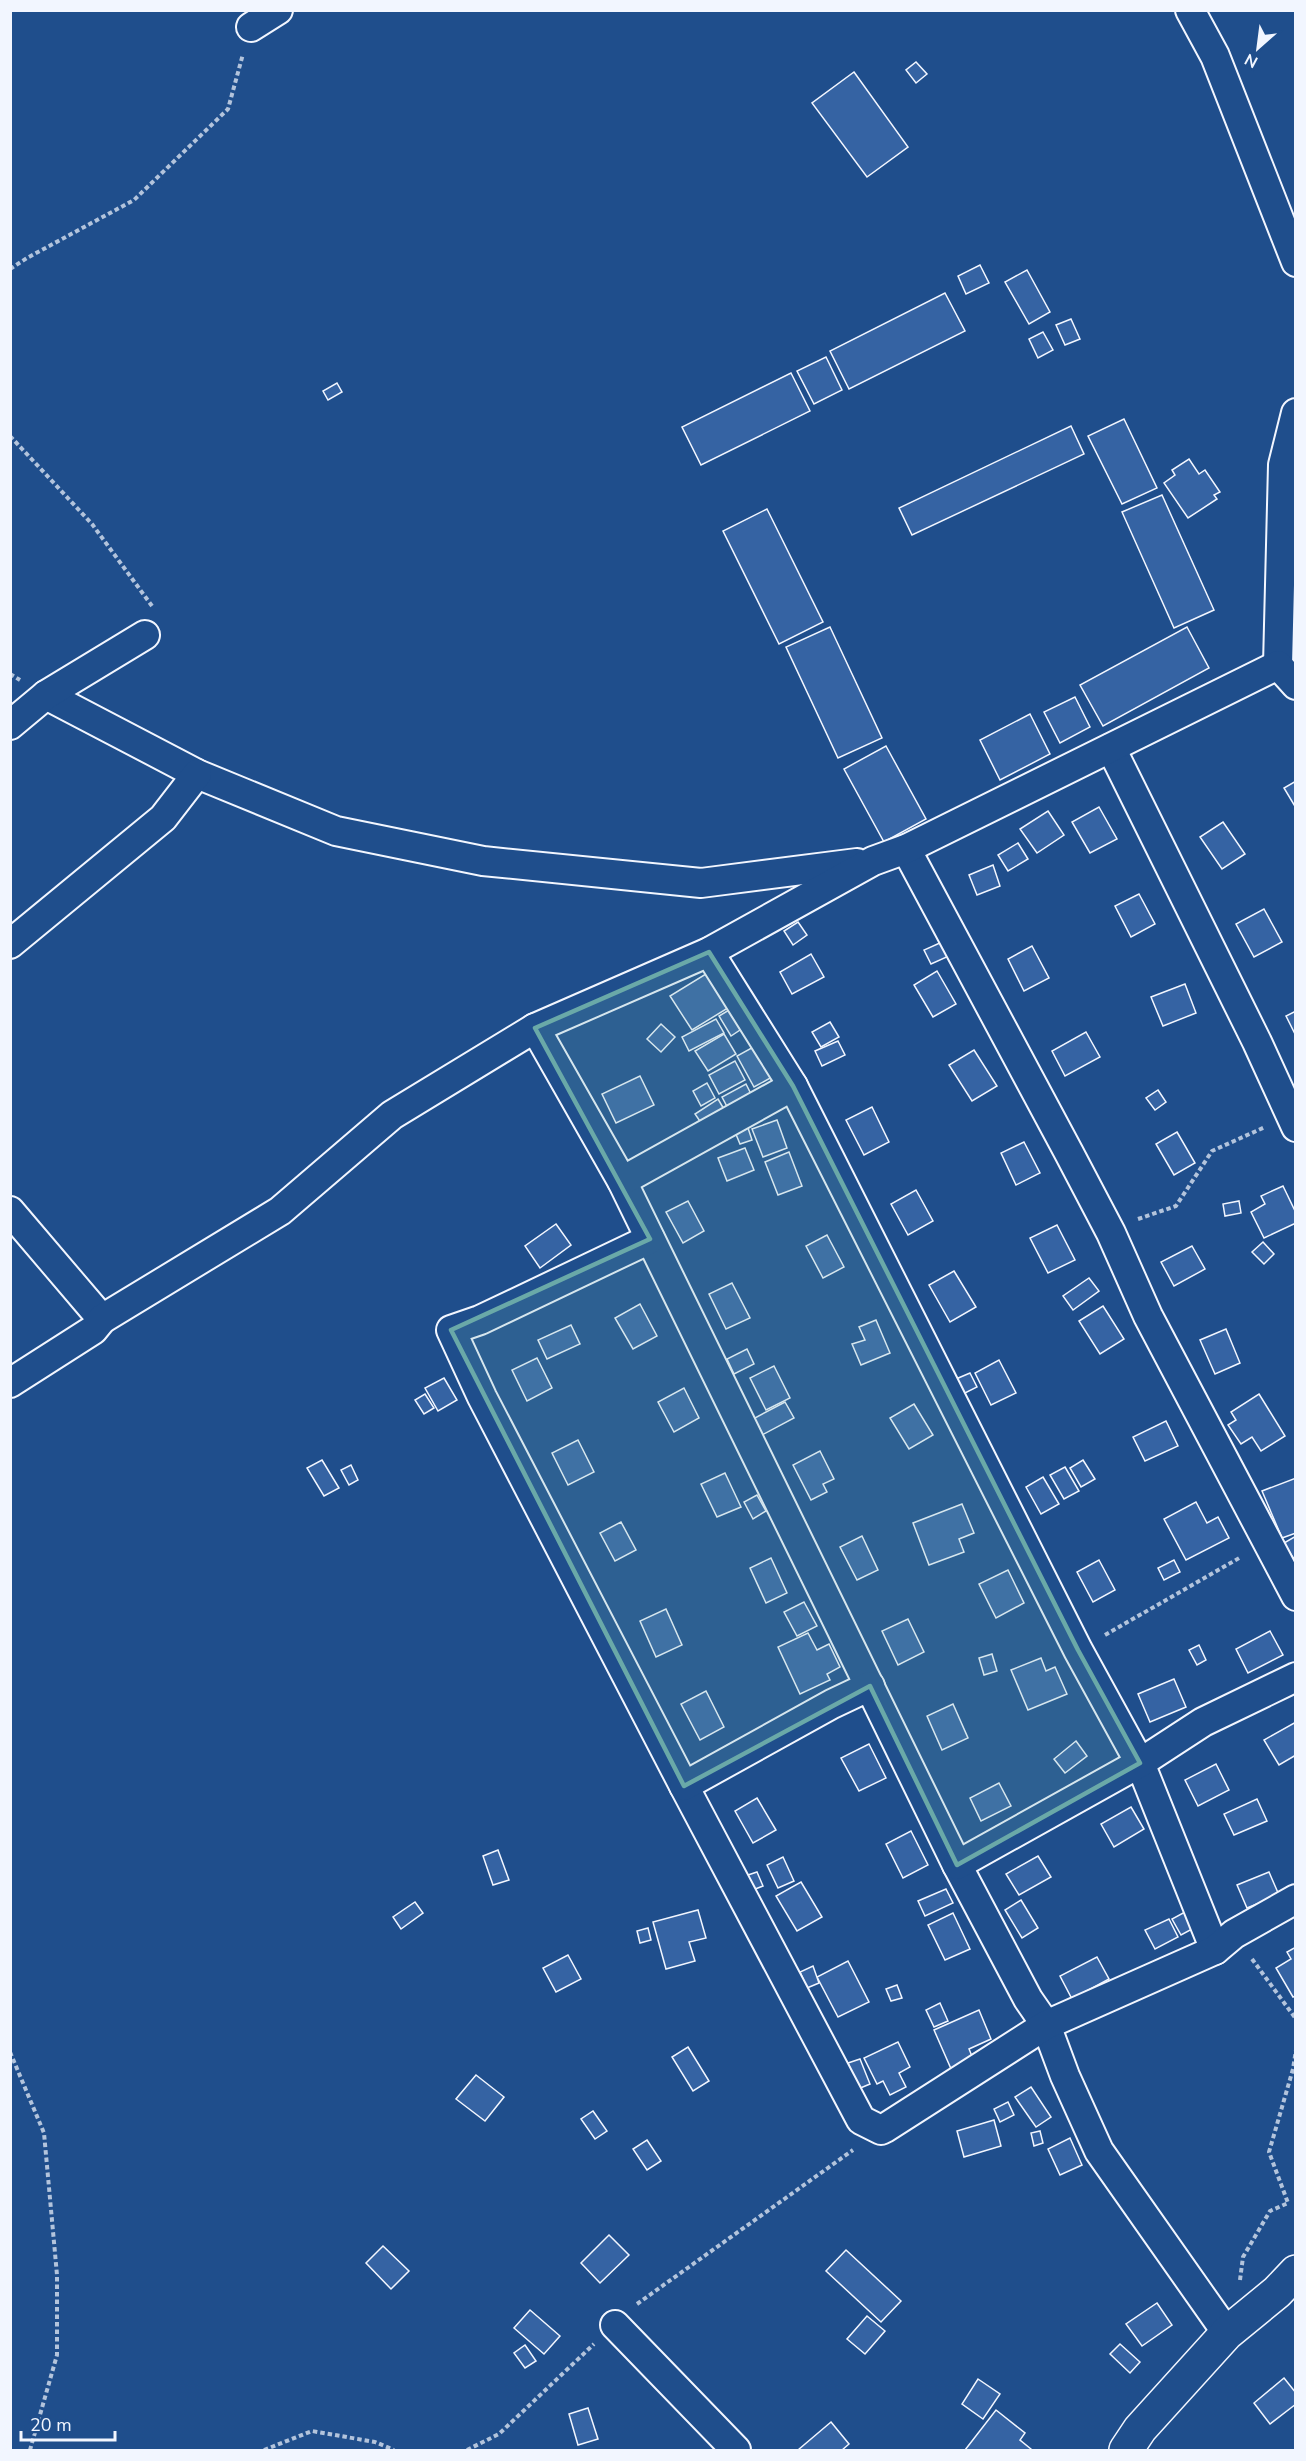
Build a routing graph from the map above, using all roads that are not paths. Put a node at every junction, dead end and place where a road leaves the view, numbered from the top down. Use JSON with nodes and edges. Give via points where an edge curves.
{"nodes":[{"id":1,"x":278,"y":10,"type":"edge"},
{"id":2,"x":1190,"y":10,"type":"edge"},
{"id":3,"x":251,"y":27,"type":"road end"},
{"id":4,"x":1296,"y":262,"type":"edge"},
{"id":5,"x":1296,"y":413,"type":"edge"},
{"id":6,"x":145,"y":635,"type":"road end"},
{"id":7,"x":1287,"y":675,"type":"edge"},
{"id":8,"x":46,"y":695,"type":"junction"},
{"id":9,"x":10,"y":725,"type":"edge"},
{"id":10,"x":1111,"y":747,"type":"junction"},
{"id":11,"x":196,"y":774,"type":"junction"},
{"id":12,"x":906,"y":849,"type":"junction"},
{"id":13,"x":873,"y":861,"type":"junction"},
{"id":14,"x":10,"y":944,"type":"edge"},
{"id":15,"x":709,"y":952,"type":"junction"},
{"id":16,"x":535,"y":1028,"type":"junction"},
{"id":17,"x":793,"y":1086,"type":"junction"},
{"id":18,"x":1293,"y":1121,"type":"edge"},
{"id":19,"x":621,"y":1181,"type":"junction"},
{"id":20,"x":10,"y":1211,"type":"edge"},
{"id":21,"x":650,"y":1239,"type":"junction"},
{"id":22,"x":102,"y":1319,"type":"junction"},
{"id":23,"x":10,"y":1383,"type":"edge"},
{"id":24,"x":1296,"y":1596,"type":"edge"},
{"id":25,"x":1296,"y":1677,"type":"edge"},
{"id":26,"x":870,"y":1686,"type":"junction"},
{"id":27,"x":1140,"y":1763,"type":"junction"},
{"id":28,"x":684,"y":1786,"type":"junction"},
{"id":29,"x":957,"y":1865,"type":"junction"},
{"id":30,"x":1296,"y":1899,"type":"edge"},
{"id":31,"x":1225,"y":1942,"type":"junction"},
{"id":32,"x":1046,"y":2025,"type":"junction"},
{"id":33,"x":1296,"y":2272,"type":"edge"},
{"id":34,"x":615,"y":2325,"type":"road end"},
{"id":35,"x":1227,"y":2333,"type":"junction"},
{"id":36,"x":736,"y":2451,"type":"edge"},
{"id":37,"x":1126,"y":2451,"type":"edge"}],
"edges":[{"from":1,"to":3,"type":"street"},
{"from":2,"to":4,"type":"street","via":[[1215,56]]},
{"from":5,"to":7,"type":"street","via":[[1283,465]]},
{"from":6,"to":8,"type":"street"},
{"from":7,"to":10,"type":"street"},
{"from":8,"to":9,"type":"street"},
{"from":8,"to":11,"type":"street"},
{"from":10,"to":12,"type":"street"},
{"from":10,"to":18,"type":"street"},
{"from":11,"to":13,"type":"street","via":[[336,831],[483,861],[702,883]]},
{"from":11,"to":14,"type":"street","via":[[163,818]]},
{"from":12,"to":13,"type":"street"},
{"from":12,"to":24,"type":"street","via":[[1111,1233],[1148,1316]]},
{"from":13,"to":15,"type":"street"},
{"from":15,"to":16,"type":"street"},
{"from":15,"to":17,"type":"street"},
{"from":16,"to":19,"type":"street"},
{"from":16,"to":22,"type":"street","via":[[392,1115],[280,1211]]},
{"from":17,"to":19,"type":"street"},
{"from":17,"to":27,"type":"street","via":[[1078,1650]]},
{"from":19,"to":21,"type":"street"},
{"from":20,"to":22,"type":"street"},
{"from":21,"to":26,"type":"street"},
{"from":21,"to":28,"type":"street","via":[[451,1330]]},
{"from":22,"to":23,"type":"street","via":[[93,1330]]},
{"from":25,"to":27,"type":"street","via":[[1203,1722]]},
{"from":26,"to":28,"type":"street"},
{"from":26,"to":29,"type":"street"},
{"from":27,"to":29,"type":"street"},
{"from":27,"to":31,"type":"street"},
{"from":28,"to":32,"type":"street","via":[[861,2120],[881,2130]]},
{"from":29,"to":32,"type":"street","via":[[1028,1999]]},
{"from":30,"to":31,"type":"street"},
{"from":31,"to":32,"type":"street"},
{"from":32,"to":35,"type":"street","via":[[1099,2151]]},
{"from":33,"to":35,"type":"street"},
{"from":34,"to":36,"type":"street"},
{"from":35,"to":37,"type":"street","via":[[1140,2429]]}]}
